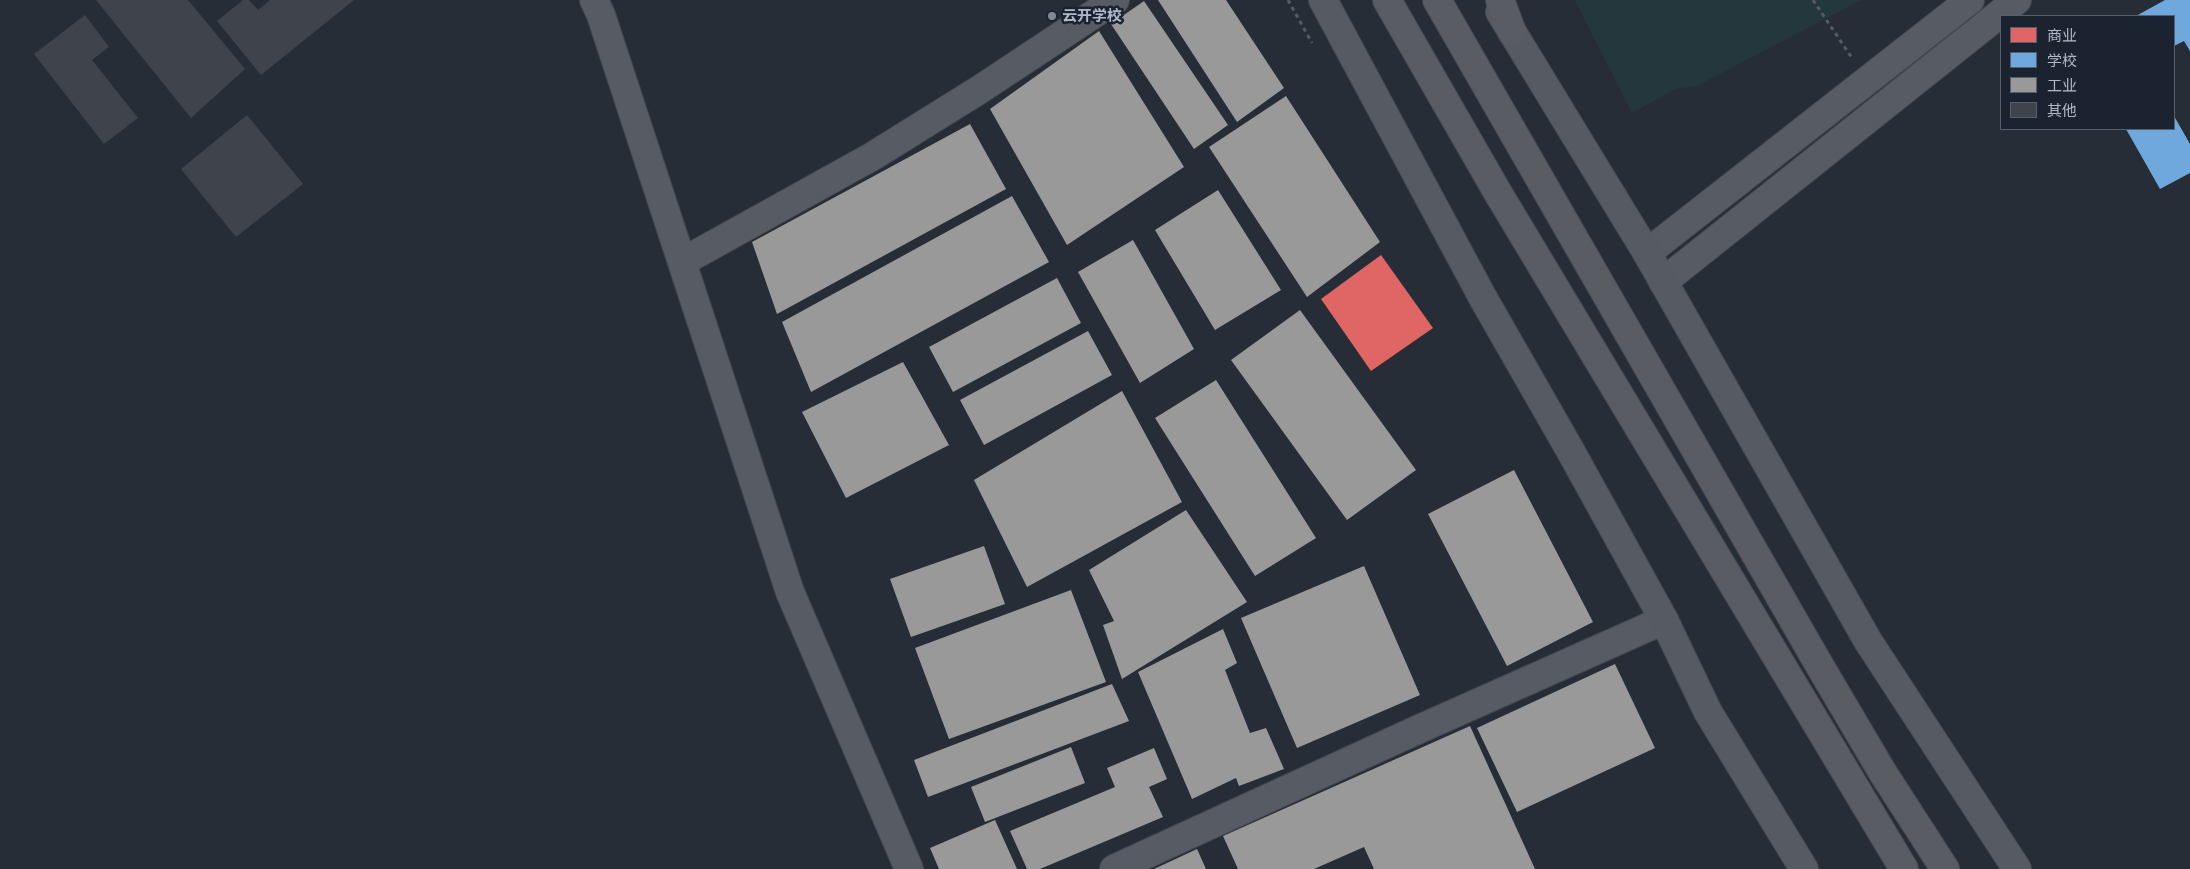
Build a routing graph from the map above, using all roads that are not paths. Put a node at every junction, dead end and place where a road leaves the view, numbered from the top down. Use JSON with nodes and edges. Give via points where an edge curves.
{"nodes":[{"id":1,"x":594,"y":0,"type":"edge"},
{"id":2,"x":1115,"y":0,"type":"edge"},
{"id":3,"x":1323,"y":0,"type":"edge"},
{"id":4,"x":1387,"y":0,"type":"edge"},
{"id":5,"x":1437,"y":0,"type":"edge"},
{"id":6,"x":1493,"y":0,"type":"edge"},
{"id":7,"x":1500,"y":0,"type":"edge"},
{"id":8,"x":1970,"y":0,"type":"edge"},
{"id":9,"x":2017,"y":0,"type":"edge"},
{"id":10,"x":1512,"y":32,"type":"junction"},
{"id":11,"x":1646,"y":253,"type":"junction"},
{"id":12,"x":682,"y":262,"type":"junction"},
{"id":13,"x":1663,"y":282,"type":"junction"},
{"id":14,"x":1664,"y":620,"type":"junction"},
{"id":15,"x":909,"y":869,"type":"edge"},
{"id":16,"x":1114,"y":869,"type":"edge"},
{"id":17,"x":1804,"y":869,"type":"edge"},
{"id":18,"x":1904,"y":869,"type":"edge"},
{"id":19,"x":1944,"y":869,"type":"edge"},
{"id":20,"x":2017,"y":869,"type":"edge"}],
"edges":[{"from":1,"to":12,"type":"street"},
{"from":2,"to":12,"type":"street","via":[[874,156]]},
{"from":3,"to":14,"type":"main road","via":[[1483,298]]},
{"from":4,"to":18,"type":"highway","via":[[1498,193]]},
{"from":5,"to":19,"type":"highway","via":[[1821,668]]},
{"from":6,"to":10,"type":"main road"},
{"from":7,"to":10,"type":"highway"},
{"from":8,"to":11,"type":"street"},
{"from":9,"to":13,"type":"street"},
{"from":10,"to":11,"type":"main road"},
{"from":11,"to":13,"type":"main road"},
{"from":12,"to":15,"type":"street","via":[[790,592]]},
{"from":13,"to":20,"type":"main road","via":[[1868,641]]},
{"from":14,"to":16,"type":"street"},
{"from":14,"to":17,"type":"main road","via":[[1708,712]]}]}
